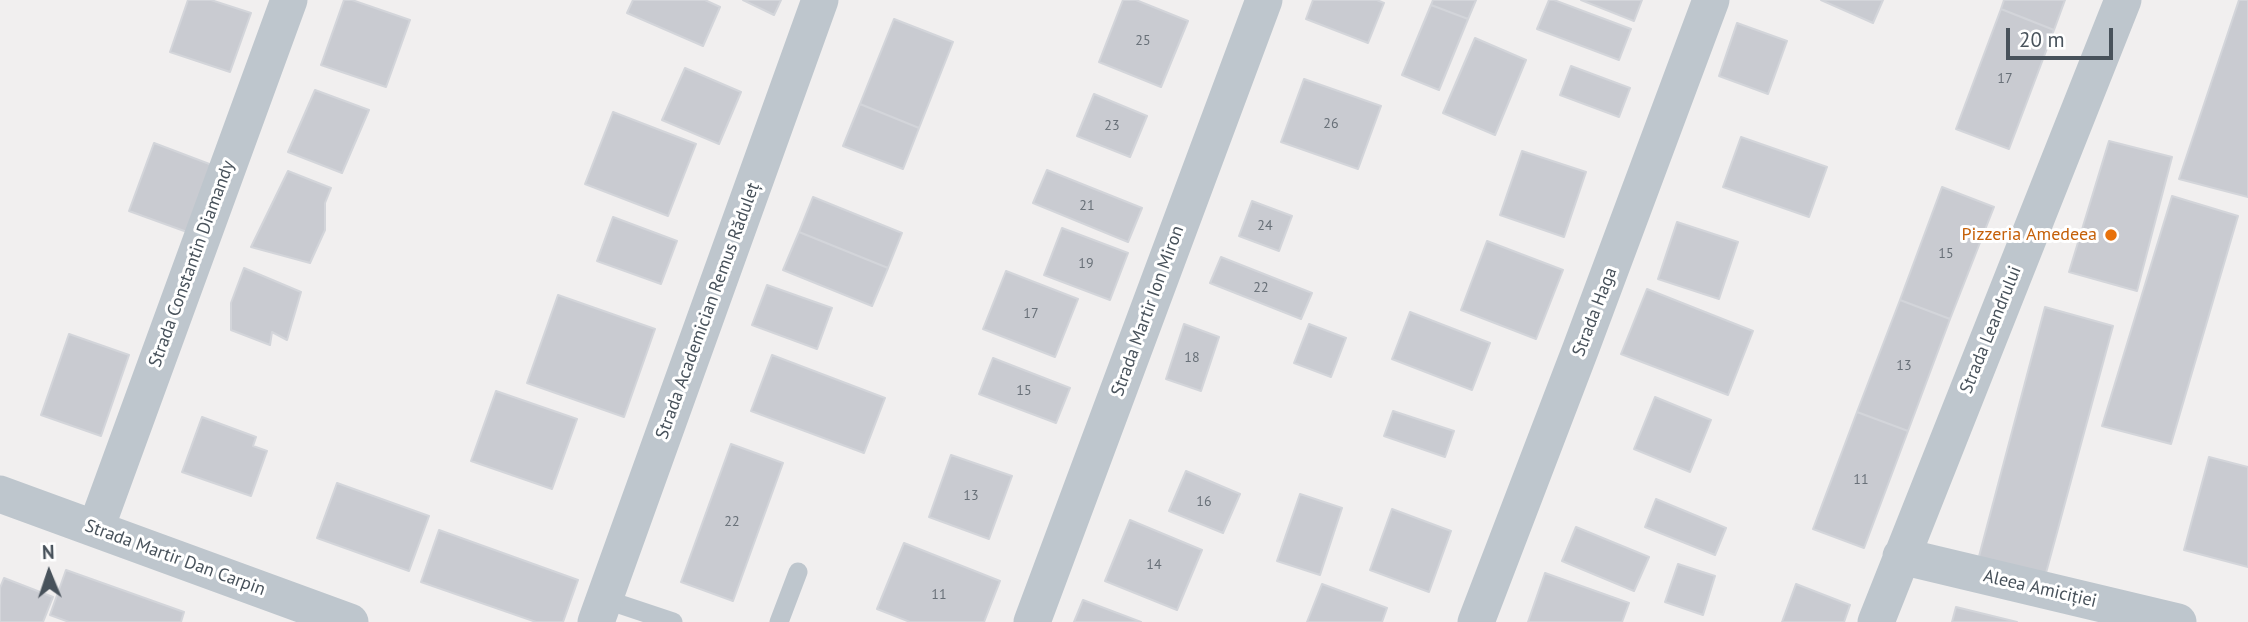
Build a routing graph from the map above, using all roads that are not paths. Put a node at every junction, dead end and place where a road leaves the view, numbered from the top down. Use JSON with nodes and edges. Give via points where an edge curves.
{"nodes":[{"id":1,"x":289,"y":0,"type":"edge"},
{"id":2,"x":820,"y":0,"type":"edge"},
{"id":3,"x":1264,"y":0,"type":"edge"},
{"id":4,"x":1711,"y":0,"type":"edge"},
{"id":5,"x":2123,"y":0,"type":"edge"},
{"id":6,"x":0,"y":494,"type":"edge"},
{"id":7,"x":96,"y":528,"type":"junction"},
{"id":8,"x":1901,"y":556,"type":"junction"},
{"id":9,"x":798,"y":572,"type":"dead end"},
{"id":10,"x":600,"y":610,"type":"edge"},
{"id":11,"x":338,"y":620,"type":"edge"},
{"id":12,"x":2159,"y":620,"type":"edge"},
{"id":13,"x":673,"y":622,"type":"edge"},
{"id":14,"x":779,"y":622,"type":"edge"},
{"id":15,"x":1032,"y":622,"type":"edge"},
{"id":16,"x":1476,"y":622,"type":"edge"},
{"id":17,"x":1876,"y":622,"type":"edge"}],
"edges":[{"from":1,"to":7,"type":"street","name":"Strada Constantin Diamandy"},
{"from":2,"to":10,"type":"street","name":"Strada Academician Remus Răduleț"},
{"from":3,"to":15,"type":"street","name":"Strada Martir Ion Miron"},
{"from":4,"to":16,"type":"street","name":"Strada Haga"},
{"from":5,"to":8,"type":"street","name":"Strada Leandrului"},
{"from":6,"to":7,"type":"street","name":"Strada Martir Dan Carpin"},
{"from":7,"to":11,"type":"street","name":"Strada Martir Dan Carpin"},
{"from":8,"to":12,"type":"street","name":"Aleea Amiciției"},
{"from":8,"to":17,"type":"street","name":"Strada Leandrului"},
{"from":9,"to":14,"type":"lane"},
{"from":10,"to":13,"type":"lane"}]}
